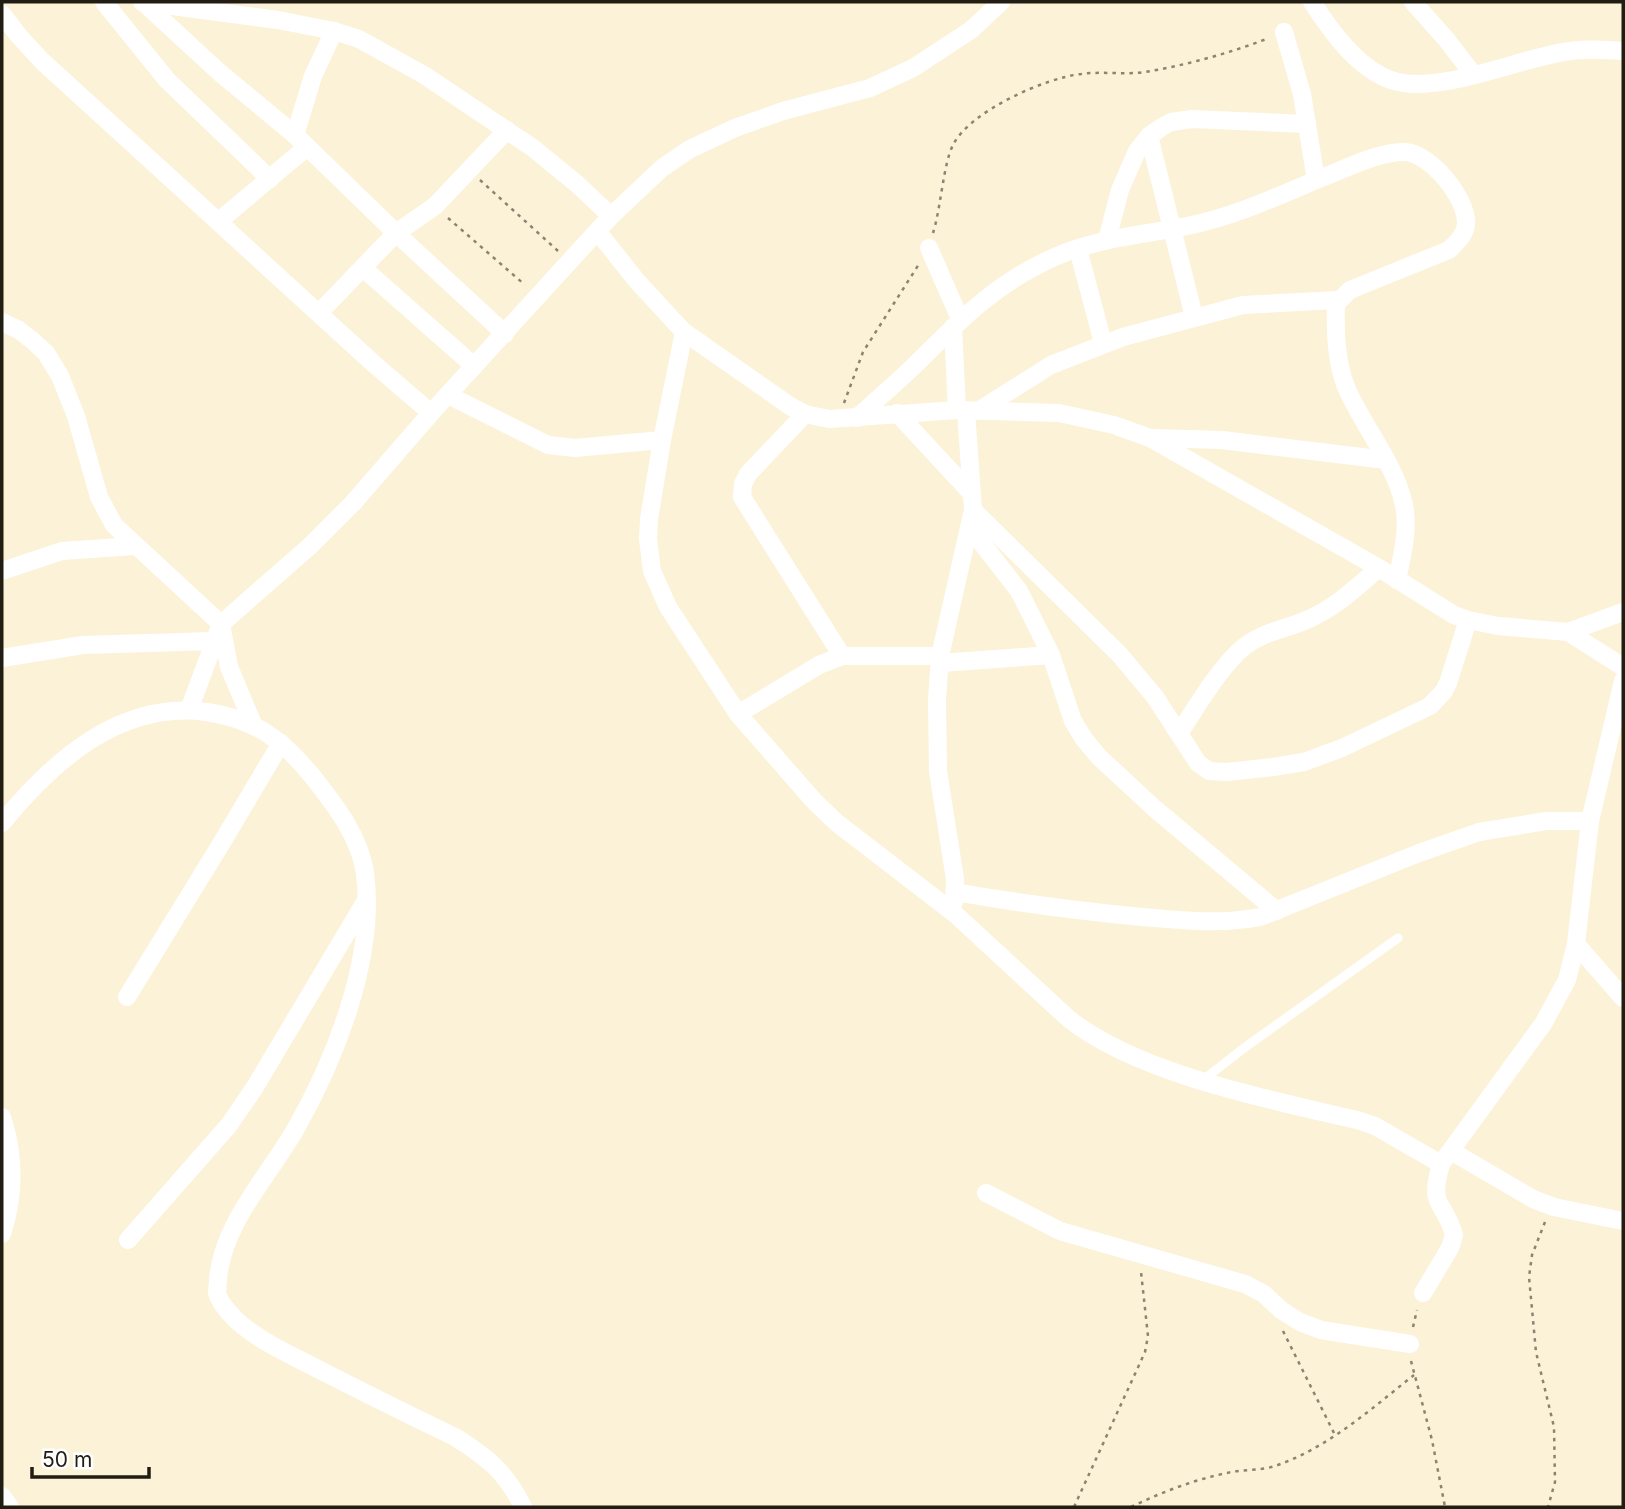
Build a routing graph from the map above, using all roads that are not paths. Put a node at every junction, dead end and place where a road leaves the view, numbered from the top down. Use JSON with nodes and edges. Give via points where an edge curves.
{"nodes":[{"id":1,"x":104,"y":2,"type":"edge"},
{"id":2,"x":143,"y":2,"type":"edge"},
{"id":3,"x":1001,"y":2,"type":"edge"},
{"id":4,"x":1312,"y":2,"type":"edge"},
{"id":5,"x":1413,"y":2,"type":"edge"},
{"id":6,"x":2,"y":14,"type":"edge"},
{"id":7,"x":334,"y":31,"type":"junction"},
{"id":8,"x":1284,"y":32,"type":"road end"},
{"id":9,"x":1623,"y":51,"type":"edge"},
{"id":10,"x":1473,"y":74,"type":"junction"},
{"id":11,"x":1307,"y":124,"type":"junction"},
{"id":12,"x":506,"y":130,"type":"junction"},
{"id":13,"x":1149,"y":136,"type":"junction"},
{"id":14,"x":301,"y":141,"type":"junction"},
{"id":15,"x":270,"y":179,"type":"junction"},
{"id":16,"x":1316,"y":180,"type":"junction"},
{"id":17,"x":611,"y":216,"type":"junction"},
{"id":18,"x":219,"y":220,"type":"junction"},
{"id":19,"x":1172,"y":229,"type":"junction"},
{"id":20,"x":598,"y":232,"type":"junction"},
{"id":21,"x":396,"y":233,"type":"junction"},
{"id":22,"x":1107,"y":240,"type":"junction"},
{"id":23,"x":929,"y":248,"type":"road end"},
{"id":24,"x":1079,"y":249,"type":"junction"},
{"id":25,"x":363,"y":268,"type":"junction"},
{"id":26,"x":1338,"y":300,"type":"junction"},
{"id":27,"x":318,"y":313,"type":"junction"},
{"id":28,"x":1194,"y":317,"type":"junction"},
{"id":29,"x":2,"y":322,"type":"edge"},
{"id":30,"x":956,"y":323,"type":"junction"},
{"id":31,"x":684,"y":332,"type":"junction"},
{"id":32,"x":505,"y":334,"type":"junction"},
{"id":33,"x":1103,"y":343,"type":"junction"},
{"id":34,"x":474,"y":366,"type":"junction"},
{"id":35,"x":448,"y":395,"type":"junction"},
{"id":36,"x":967,"y":411,"type":"junction"},
{"id":37,"x":897,"y":413,"type":"junction"},
{"id":38,"x":431,"y":414,"type":"junction"},
{"id":39,"x":805,"y":414,"type":"junction"},
{"id":40,"x":848,"y":419,"type":"junction"},
{"id":41,"x":1150,"y":438,"type":"junction"},
{"id":42,"x":662,"y":440,"type":"junction"},
{"id":43,"x":1386,"y":460,"type":"junction"},
{"id":44,"x":972,"y":510,"type":"junction"},
{"id":45,"x":135,"y":546,"type":"junction"},
{"id":46,"x":1379,"y":568,"type":"junction"},
{"id":47,"x":2,"y":570,"type":"edge"},
{"id":48,"x":1397,"y":580,"type":"junction"},
{"id":49,"x":1623,"y":611,"type":"edge"},
{"id":50,"x":1468,"y":620,"type":"junction"},
{"id":51,"x":221,"y":624,"type":"junction"},
{"id":52,"x":1568,"y":632,"type":"junction"},
{"id":53,"x":214,"y":641,"type":"junction"},
{"id":54,"x":1051,"y":654,"type":"junction"},
{"id":55,"x":842,"y":656,"type":"junction"},
{"id":56,"x":2,"y":658,"type":"edge"},
{"id":57,"x":940,"y":660,"type":"junction"},
{"id":58,"x":1623,"y":667,"type":"edge"},
{"id":59,"x":1623,"y":681,"type":"edge"},
{"id":60,"x":189,"y":710,"type":"junction"},
{"id":61,"x":738,"y":715,"type":"junction"},
{"id":62,"x":253,"y":724,"type":"junction"},
{"id":63,"x":1180,"y":732,"type":"junction"},
{"id":64,"x":281,"y":743,"type":"junction"},
{"id":65,"x":1590,"y":821,"type":"junction"},
{"id":66,"x":2,"y":823,"type":"edge"},
{"id":67,"x":955,"y":892,"type":"junction"},
{"id":68,"x":366,"y":900,"type":"junction"},
{"id":69,"x":1277,"y":911,"type":"junction"},
{"id":70,"x":954,"y":914,"type":"junction"},
{"id":71,"x":1398,"y":939,"type":"dead end"},
{"id":72,"x":1576,"y":944,"type":"junction"},
{"id":73,"x":127,"y":996,"type":"dead end"},
{"id":74,"x":1623,"y":998,"type":"edge"},
{"id":75,"x":1203,"y":1080,"type":"junction"},
{"id":76,"x":2,"y":1117,"type":"edge"},
{"id":77,"x":1446,"y":1158,"type":"junction"},
{"id":78,"x":986,"y":1193,"type":"dead end"},
{"id":79,"x":1623,"y":1221,"type":"edge"},
{"id":80,"x":2,"y":1234,"type":"edge"},
{"id":81,"x":128,"y":1240,"type":"dead end"},
{"id":82,"x":1423,"y":1293,"type":"road end"},
{"id":83,"x":1410,"y":1344,"type":"road end"},
{"id":84,"x":2,"y":1496,"type":"edge"},
{"id":85,"x":10,"y":1507,"type":"edge"},
{"id":86,"x":523,"y":1507,"type":"edge"}],
"edges":[{"from":1,"to":15,"type":"street","via":[[167,80]]},
{"from":2,"to":7,"type":"street","via":[[242,13]]},
{"from":2,"to":14,"type":"street"},
{"from":3,"to":17,"type":"street","via":[[971,30],[913,68],[870,88],[735,128],[690,149],[662,168]]},
{"from":4,"to":10,"type":"street","via":[[1353,54],[1374,72],[1411,83]]},
{"from":5,"to":10,"type":"street"},
{"from":6,"to":18,"type":"street","via":[[43,61]]},
{"from":7,"to":12,"type":"street","via":[[359,39],[424,75]]},
{"from":7,"to":14,"type":"street","via":[[313,76]]},
{"from":8,"to":11,"type":"street"},
{"from":9,"to":10,"type":"street","via":[[1567,51]]},
{"from":11,"to":13,"type":"street","via":[[1192,118],[1171,121]]},
{"from":11,"to":16,"type":"street"},
{"from":12,"to":17,"type":"street"},
{"from":12,"to":21,"type":"street","via":[[435,206]]},
{"from":13,"to":19,"type":"street"},
{"from":13,"to":22,"type":"street","via":[[1120,190]]},
{"from":14,"to":15,"type":"street"},
{"from":14,"to":21,"type":"street"},
{"from":15,"to":18,"type":"street"},
{"from":16,"to":19,"type":"street","via":[[1227,216]]},
{"from":16,"to":26,"type":"street","via":[[1391,153],[1414,154],[1452,187],[1465,215],[1465,230],[1449,250],[1357,286]]},
{"from":17,"to":20,"type":"street"},
{"from":18,"to":27,"type":"street"},
{"from":19,"to":22,"type":"street"},
{"from":19,"to":28,"type":"street"},
{"from":20,"to":31,"type":"street"},
{"from":20,"to":32,"type":"street"},
{"from":21,"to":25,"type":"street"},
{"from":21,"to":32,"type":"street"},
{"from":22,"to":24,"type":"street"},
{"from":23,"to":30,"type":"street"},
{"from":24,"to":30,"type":"street","via":[[1030,269]]},
{"from":24,"to":33,"type":"street"},
{"from":25,"to":27,"type":"street"},
{"from":25,"to":34,"type":"street"},
{"from":26,"to":28,"type":"street","via":[[1243,304]]},
{"from":26,"to":43,"type":"street","via":[[1338,353],[1347,388]]},
{"from":27,"to":38,"type":"street"},
{"from":28,"to":33,"type":"street"},
{"from":29,"to":45,"type":"street","via":[[33,341],[53,363],[76,416],[99,497],[114,525]]},
{"from":30,"to":36,"type":"street"},
{"from":30,"to":40,"type":"street"},
{"from":31,"to":39,"type":"street"},
{"from":31,"to":42,"type":"street"},
{"from":32,"to":34,"type":"street"},
{"from":33,"to":36,"type":"street","via":[[1051,365]]},
{"from":34,"to":35,"type":"street"},
{"from":35,"to":38,"type":"street"},
{"from":35,"to":42,"type":"street","via":[[548,445],[575,448]]},
{"from":36,"to":37,"type":"street"},
{"from":36,"to":41,"type":"street","via":[[1059,413]]},
{"from":36,"to":44,"type":"street"},
{"from":37,"to":40,"type":"street"},
{"from":37,"to":44,"type":"street"},
{"from":38,"to":51,"type":"street","via":[[353,503]]},
{"from":39,"to":40,"type":"street"},
{"from":39,"to":55,"type":"street","via":[[748,474],[742,497]]},
{"from":41,"to":43,"type":"street","via":[[1222,440]]},
{"from":41,"to":46,"type":"street"},
{"from":42,"to":61,"type":"street","via":[[649,519],[652,571],[668,607]]},
{"from":43,"to":48,"type":"street","via":[[1405,516]]},
{"from":44,"to":54,"type":"street"},
{"from":44,"to":57,"type":"street"},
{"from":44,"to":63,"type":"street","via":[[1120,655]]},
{"from":45,"to":47,"type":"street","via":[[62,551]]},
{"from":45,"to":51,"type":"street"},
{"from":46,"to":48,"type":"street"},
{"from":46,"to":63,"type":"street","via":[[1323,611],[1247,644]]},
{"from":48,"to":50,"type":"street"},
{"from":49,"to":52,"type":"street"},
{"from":50,"to":52,"type":"street"},
{"from":50,"to":63,"type":"street","via":[[1448,683],[1438,698],[1421,711],[1342,748],[1304,762],[1209,771]]},
{"from":51,"to":53,"type":"street"},
{"from":51,"to":62,"type":"street","via":[[229,667]]},
{"from":52,"to":58,"type":"street"},
{"from":53,"to":56,"type":"street","via":[[83,645]]},
{"from":53,"to":60,"type":"street"},
{"from":54,"to":57,"type":"street"},
{"from":54,"to":69,"type":"street","via":[[1073,721],[1099,757]]},
{"from":55,"to":57,"type":"street"},
{"from":55,"to":61,"type":"street","via":[[819,665]]},
{"from":57,"to":67,"type":"street","via":[[937,771]]},
{"from":59,"to":65,"type":"street"},
{"from":60,"to":62,"type":"street"},
{"from":60,"to":66,"type":"street","via":[[141,717],[102,732],[53,768]]},
{"from":61,"to":70,"type":"street","via":[[837,823]]},
{"from":62,"to":64,"type":"street"},
{"from":64,"to":68,"type":"street","via":[[323,790],[351,833],[365,870]]},
{"from":64,"to":73,"type":"street"},
{"from":65,"to":69,"type":"street","via":[[1546,821],[1479,832]]},
{"from":65,"to":72,"type":"street"},
{"from":67,"to":69,"type":"street","via":[[1050,908],[1206,922],[1243,921]]},
{"from":67,"to":70,"type":"street"},
{"from":68,"to":81,"type":"street","via":[[229,1125]]},
{"from":68,"to":86,"type":"street","via":[[358,970],[330,1056],[295,1130],[226,1242],[217,1292],[233,1316],[262,1340],[479,1452],[504,1474]]},
{"from":70,"to":75,"type":"street","via":[[1090,1035],[1140,1059]]},
{"from":71,"to":75,"type":"lane"},
{"from":72,"to":74,"type":"street"},
{"from":72,"to":77,"type":"street","via":[[1567,980],[1543,1024]]},
{"from":75,"to":77,"type":"street","via":[[1366,1123]]},
{"from":76,"to":80,"type":"street","via":[[13,1182]]},
{"from":77,"to":79,"type":"street","via":[[1551,1206]]},
{"from":77,"to":82,"type":"street","via":[[1435,1184],[1436,1199],[1454,1235]]},
{"from":78,"to":83,"type":"street","via":[[1060,1231],[1245,1284],[1300,1322]]},
{"from":84,"to":85,"type":"street"}]}
